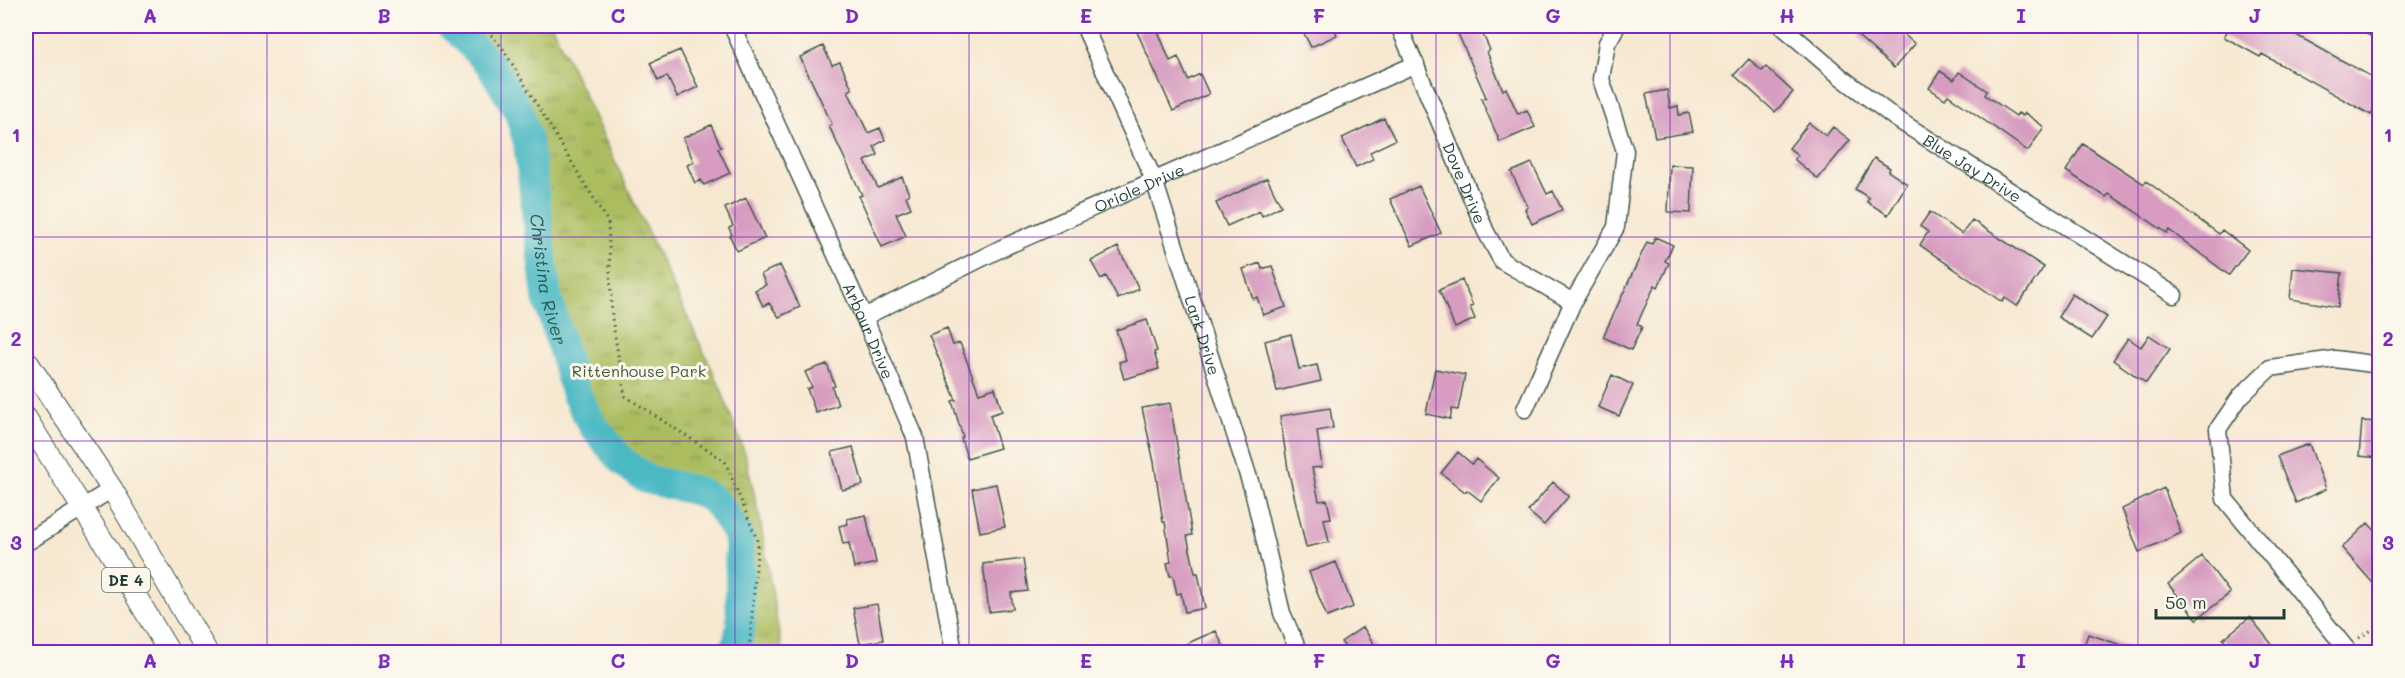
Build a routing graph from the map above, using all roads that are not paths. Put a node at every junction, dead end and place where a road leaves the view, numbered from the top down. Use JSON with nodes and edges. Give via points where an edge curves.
{"nodes":[{"id":1,"x":732,"y":26,"type":"edge"},
{"id":2,"x":1084,"y":26,"type":"edge"},
{"id":3,"x":1399,"y":26,"type":"edge"},
{"id":4,"x":1617,"y":26,"type":"edge"},
{"id":5,"x":1782,"y":26,"type":"edge"},
{"id":6,"x":2370,"y":26,"type":"edge"},
{"id":7,"x":2379,"y":31,"type":"edge"},
{"id":8,"x":1416,"y":64,"type":"junction"},
{"id":9,"x":1154,"y":180,"type":"junction"},
{"id":10,"x":2174,"y":295,"type":"dead end"},
{"id":11,"x":1573,"y":302,"type":"junction"},
{"id":12,"x":864,"y":317,"type":"junction"},
{"id":13,"x":26,"y":360,"type":"edge"},
{"id":14,"x":2379,"y":365,"type":"edge"},
{"id":15,"x":1525,"y":409,"type":"dead end"},
{"id":16,"x":26,"y":418,"type":"edge"},
{"id":17,"x":112,"y":489,"type":"junction"},
{"id":18,"x":83,"y":507,"type":"junction"},
{"id":19,"x":26,"y":543,"type":"edge"},
{"id":20,"x":2347,"y":650,"type":"edge"},
{"id":21,"x":169,"y":652,"type":"edge"},
{"id":22,"x":207,"y":652,"type":"edge"},
{"id":23,"x":954,"y":652,"type":"edge"},
{"id":24,"x":1299,"y":652,"type":"edge"}],
"edges":[{"from":1,"to":12,"type":"street","name":"Arbour Drive"},
{"from":2,"to":9,"type":"street","name":"Lark Drive"},
{"from":3,"to":8,"type":"street","name":"Dove Drive"},
{"from":4,"to":11,"type":"street","via":[[1607,43],[1601,79],[1625,151],[1616,227]]},
{"from":5,"to":10,"type":"street","name":"Blue Jay Drive","via":[[1895,118]]},
{"from":6,"to":7,"type":"street"},
{"from":8,"to":9,"type":"street","name":"Oriole Drive"},
{"from":8,"to":11,"type":"street","name":"Dove Drive","via":[[1486,232],[1502,261]]},
{"from":9,"to":12,"type":"street","name":"Oriole Drive","via":[[1002,248]]},
{"from":9,"to":24,"type":"street","name":"Lark Drive","via":[[1254,491],[1282,614]]},
{"from":11,"to":15,"type":"street"},
{"from":12,"to":23,"type":"street","name":"Arbour Drive","via":[[915,437]]},
{"from":13,"to":17,"type":"main road","number":"DE 4"},
{"from":14,"to":20,"type":"street","via":[[2335,358],[2270,368],[2240,397],[2218,429],[2225,499]]},
{"from":16,"to":18,"type":"main road","number":"DE 4"},
{"from":17,"to":18,"type":"street"},
{"from":17,"to":22,"type":"main road","number":"DE 4"},
{"from":18,"to":19,"type":"street"},
{"from":18,"to":21,"type":"main road","number":"DE 4"}]}
